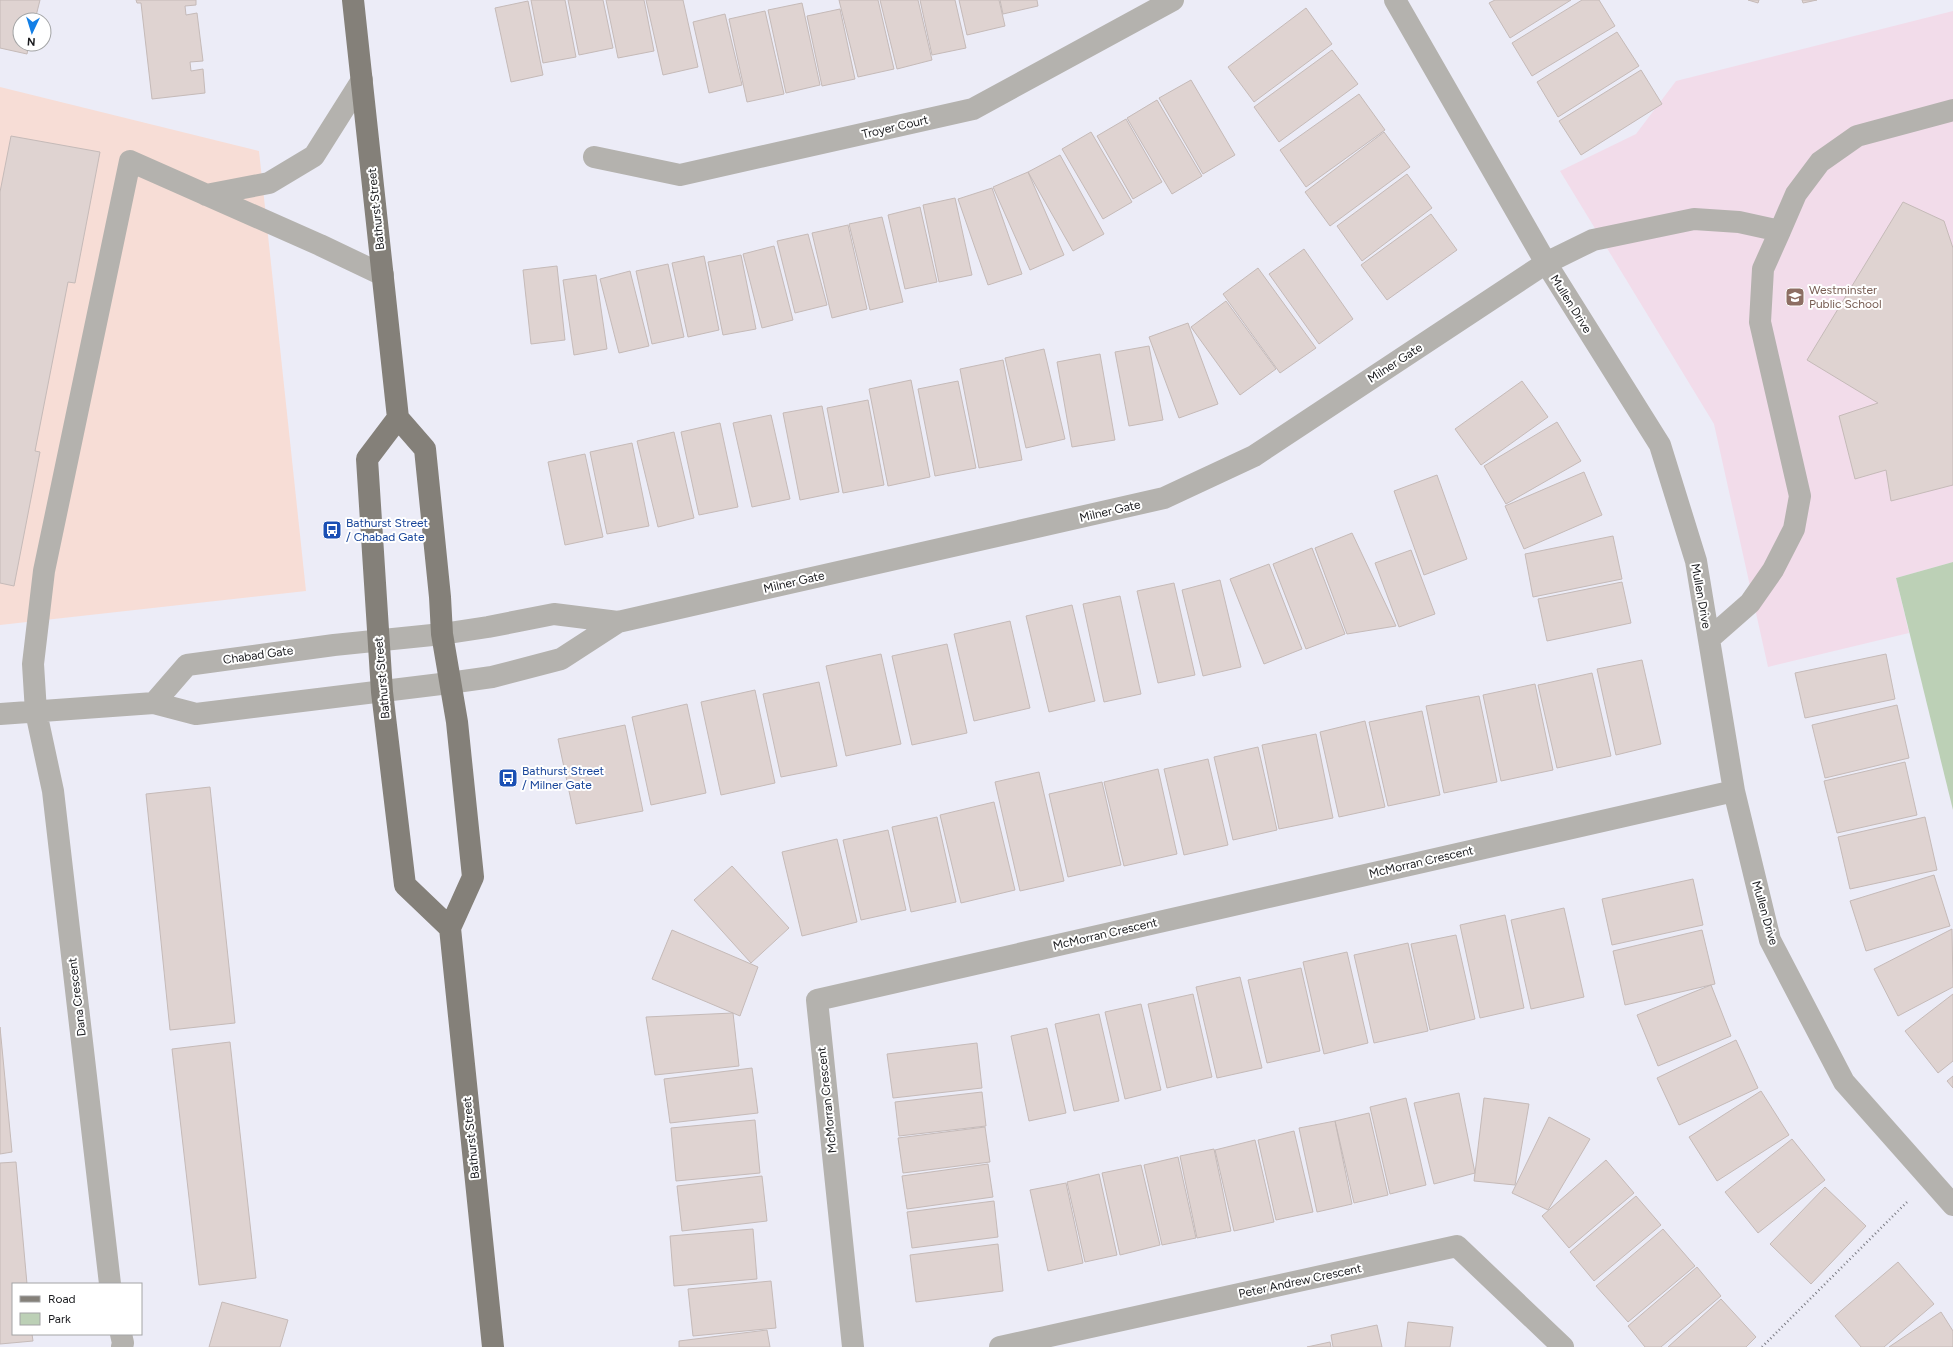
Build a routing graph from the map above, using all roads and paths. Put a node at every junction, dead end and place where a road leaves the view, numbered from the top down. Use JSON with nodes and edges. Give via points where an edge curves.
{"nodes":[{"id":1,"x":353,"y":0,"type":"edge"},
{"id":2,"x":1173,"y":0,"type":"edge"},
{"id":3,"x":1395,"y":0,"type":"edge"},
{"id":4,"x":362,"y":80,"type":"junction"},
{"id":5,"x":1953,"y":110,"type":"edge"},
{"id":6,"x":594,"y":156,"type":"dead end"},
{"id":7,"x":206,"y":195,"type":"junction"},
{"id":8,"x":1780,"y":231,"type":"junction"},
{"id":9,"x":1546,"y":263,"type":"junction"},
{"id":10,"x":383,"y":275,"type":"junction"},
{"id":11,"x":398,"y":418,"type":"junction"},
{"id":12,"x":618,"y":622,"type":"junction"},
{"id":13,"x":442,"y":634,"type":"junction"},
{"id":14,"x":1709,"y":639,"type":"junction"},
{"id":15,"x":379,"y":641,"type":"junction"},
{"id":16,"x":449,"y":684,"type":"junction"},
{"id":17,"x":382,"y":692,"type":"junction"},
{"id":18,"x":154,"y":703,"type":"junction"},
{"id":19,"x":36,"y":712,"type":"junction"},
{"id":20,"x":0,"y":714,"type":"edge"},
{"id":21,"x":1734,"y":790,"type":"junction"},
{"id":22,"x":450,"y":928,"type":"junction"},
{"id":23,"x":1909,"y":1200,"type":"dead end"},
{"id":24,"x":1953,"y":1205,"type":"edge"},
{"id":25,"x":110,"y":1283,"type":"edge"},
{"id":26,"x":121,"y":1335,"type":"edge"},
{"id":27,"x":122,"y":1347,"type":"edge"},
{"id":28,"x":493,"y":1347,"type":"edge"},
{"id":29,"x":853,"y":1347,"type":"edge"},
{"id":30,"x":1000,"y":1347,"type":"edge"},
{"id":31,"x":1563,"y":1347,"type":"edge"},
{"id":32,"x":1762,"y":1347,"type":"edge"}],
"edges":[{"from":1,"to":4,"type":"main road","name":"Bathurst Street"},
{"from":2,"to":6,"type":"street","name":"Troyer Court","via":[[973,109],[680,176]]},
{"from":3,"to":9,"type":"street","name":"Mullen Drive"},
{"from":4,"to":7,"type":"street","via":[[314,156],[270,183]]},
{"from":4,"to":10,"type":"main road","name":"Bathurst Street"},
{"from":5,"to":8,"type":"street","via":[[1857,136],[1820,162],[1796,194]]},
{"from":7,"to":10,"type":"street"},
{"from":7,"to":19,"type":"street","name":"Dana Crescent","via":[[130,161],[44,571],[33,664]]},
{"from":8,"to":9,"type":"street","name":"Milner Gate","via":[[1738,222],[1694,219],[1594,240]]},
{"from":8,"to":14,"type":"street","via":[[1762,270],[1760,322],[1800,496],[1794,529],[1773,570],[1750,603]]},
{"from":9,"to":12,"type":"street","name":"Milner Gate","via":[[1254,456],[1164,498]]},
{"from":9,"to":14,"type":"street","name":"Mullen Drive","via":[[1660,445],[1696,561]]},
{"from":10,"to":11,"type":"main road","name":"Bathurst Street"},
{"from":11,"to":13,"type":"main road","via":[[426,449]]},
{"from":11,"to":15,"type":"main road","name":"Bathurst Street","via":[[367,459]]},
{"from":12,"to":13,"type":"street","name":"Milner Gate","via":[[554,614]]},
{"from":12,"to":16,"type":"street","name":"Milner Gate","via":[[561,659],[492,677]]},
{"from":13,"to":15,"type":"street","name":"Chabad Gate"},
{"from":13,"to":16,"type":"main road"},
{"from":14,"to":21,"type":"street","name":"Mullen Drive"},
{"from":15,"to":17,"type":"main road","name":"Bathurst Street"},
{"from":15,"to":18,"type":"street","name":"Chabad Gate","via":[[186,665]]},
{"from":16,"to":17,"type":"street","name":"Milner Gate"},
{"from":16,"to":22,"type":"main road","via":[[457,722],[473,877]]},
{"from":17,"to":18,"type":"street","via":[[196,714]]},
{"from":17,"to":22,"type":"main road","name":"Bathurst Street","via":[[405,885]]},
{"from":18,"to":19,"type":"street"},
{"from":19,"to":20,"type":"street"},
{"from":19,"to":25,"type":"street","name":"Dana Crescent","via":[[53,791]]},
{"from":21,"to":24,"type":"street","name":"Mullen Drive","via":[[1770,940],[1844,1082]]},
{"from":21,"to":29,"type":"street","name":"McMorran Crescent","via":[[817,1000]]},
{"from":22,"to":28,"type":"main road","name":"Bathurst Street"},
{"from":23,"to":32,"type":"path"},
{"from":26,"to":27,"type":"street"},
{"from":30,"to":31,"type":"street","name":"Peter Andrew Crescent","via":[[1457,1246]]}]}
